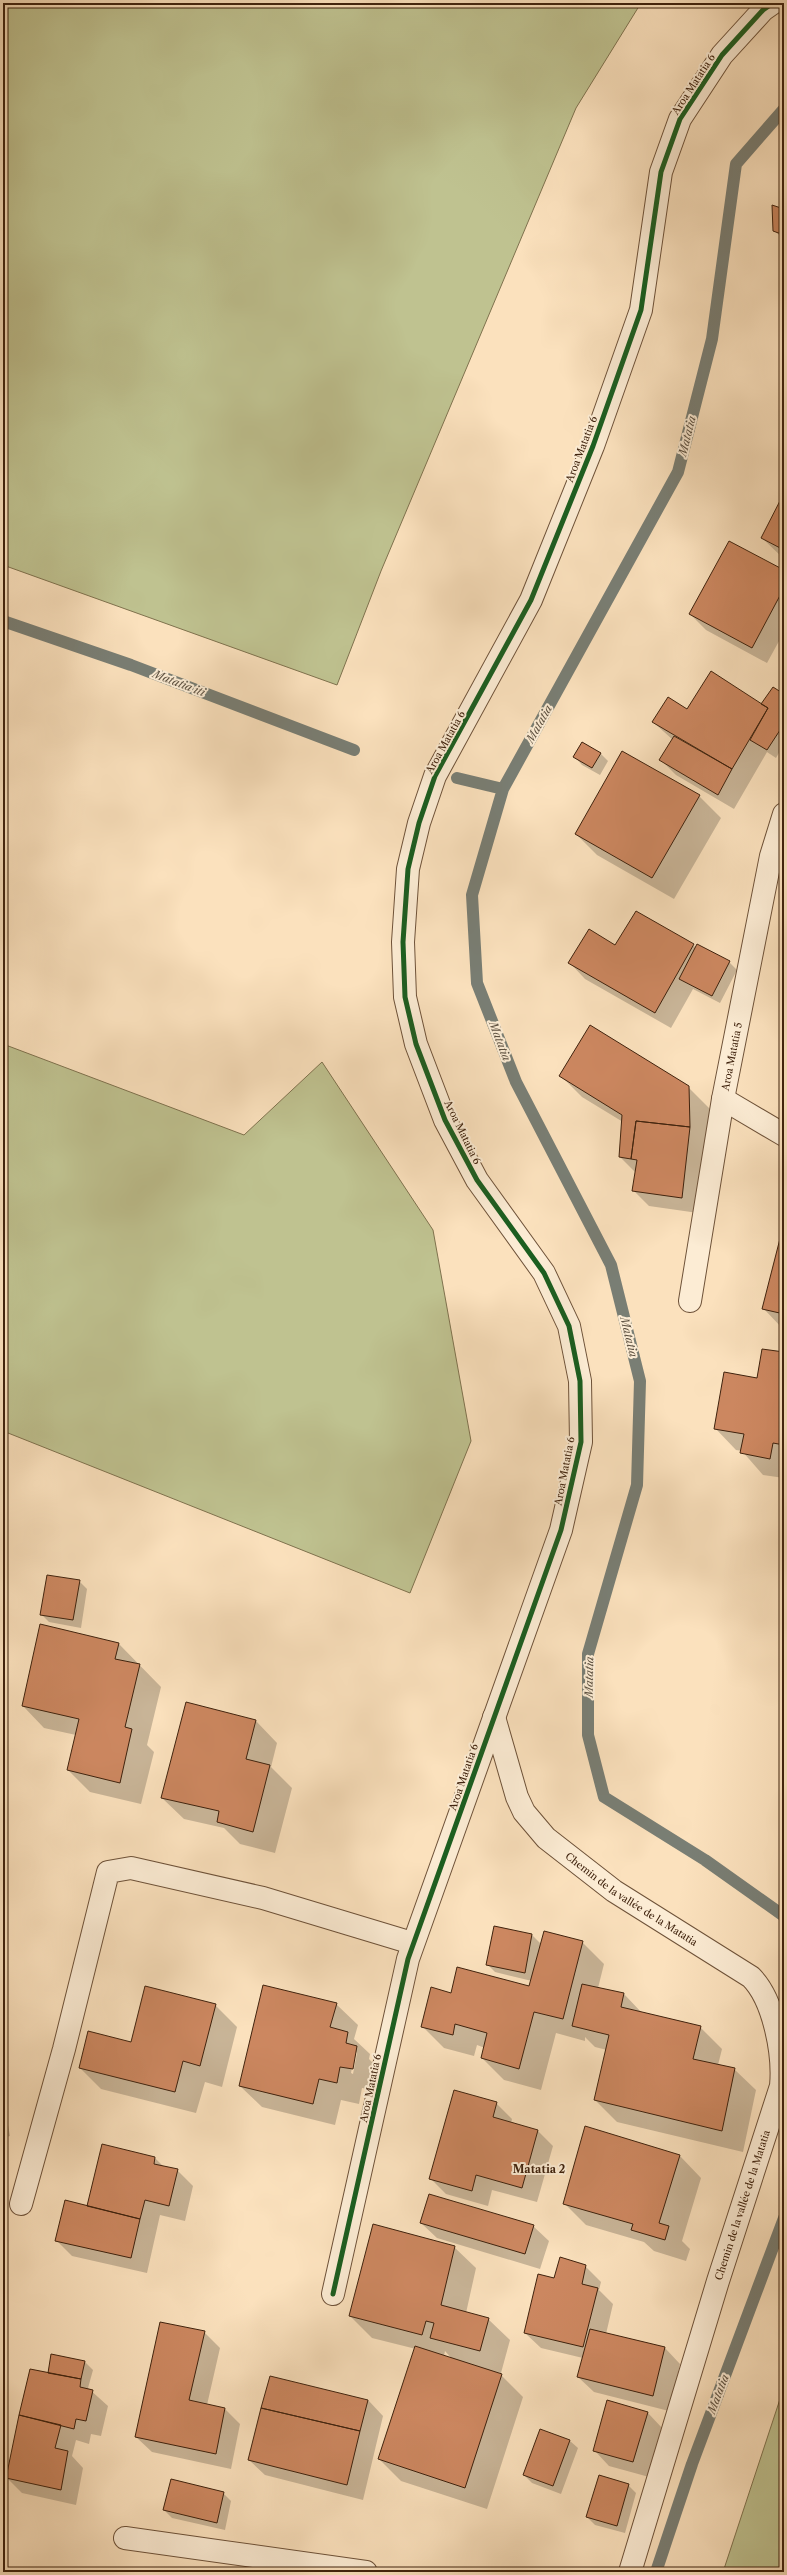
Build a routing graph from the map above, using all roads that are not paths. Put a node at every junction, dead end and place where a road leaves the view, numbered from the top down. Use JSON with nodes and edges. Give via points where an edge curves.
{"nodes":[{"id":1,"x":773,"y":3,"type":"edge"},
{"id":2,"x":784,"y":814,"type":"edge"},
{"id":3,"x":723,"y":1099,"type":"junction"},
{"id":4,"x":784,"y":1135,"type":"edge"},
{"id":5,"x":690,"y":1301,"type":"dead end"},
{"id":6,"x":494,"y":1717,"type":"junction"},
{"id":7,"x":412,"y":1943,"type":"junction"},
{"id":8,"x":21,"y":2204,"type":"dead end"},
{"id":9,"x":332,"y":2294,"type":"dead end"},
{"id":10,"x":125,"y":2538,"type":"dead end"},
{"id":11,"x":366,"y":2572,"type":"edge"},
{"id":12,"x":630,"y":2572,"type":"edge"}],
"edges":[{"from":1,"to":6,"type":"street","name":"Aroa Matatia 6","via":[[722,55],[680,119],[661,172],[641,310],[592,446],[531,600],[436,776],[418,823],[408,870],[403,942],[405,997],[416,1044],[445,1120],[476,1180],[544,1273],[569,1326],[580,1381],[581,1442],[561,1530]]},
{"from":2,"to":3,"type":"street","name":"Aroa Matatia 5","via":[[771,856]]},
{"from":3,"to":4,"type":"street"},
{"from":3,"to":5,"type":"street","name":"Aroa Matatia 5"},
{"from":6,"to":7,"type":"street","name":"Aroa Matatia 6"},
{"from":6,"to":12,"type":"street","name":"Chemin de la vallée de la Matatia","via":[[517,1797],[524,1812],[556,1848],[614,1891],[751,1977],[762,1987],[769,2002],[782,2069],[780,2086]]},
{"from":7,"to":8,"type":"street","via":[[263,1898],[131,1868],[108,1872],[64,2049]]},
{"from":7,"to":9,"type":"street","name":"Aroa Matatia 6"},
{"from":10,"to":11,"type":"street"}]}
